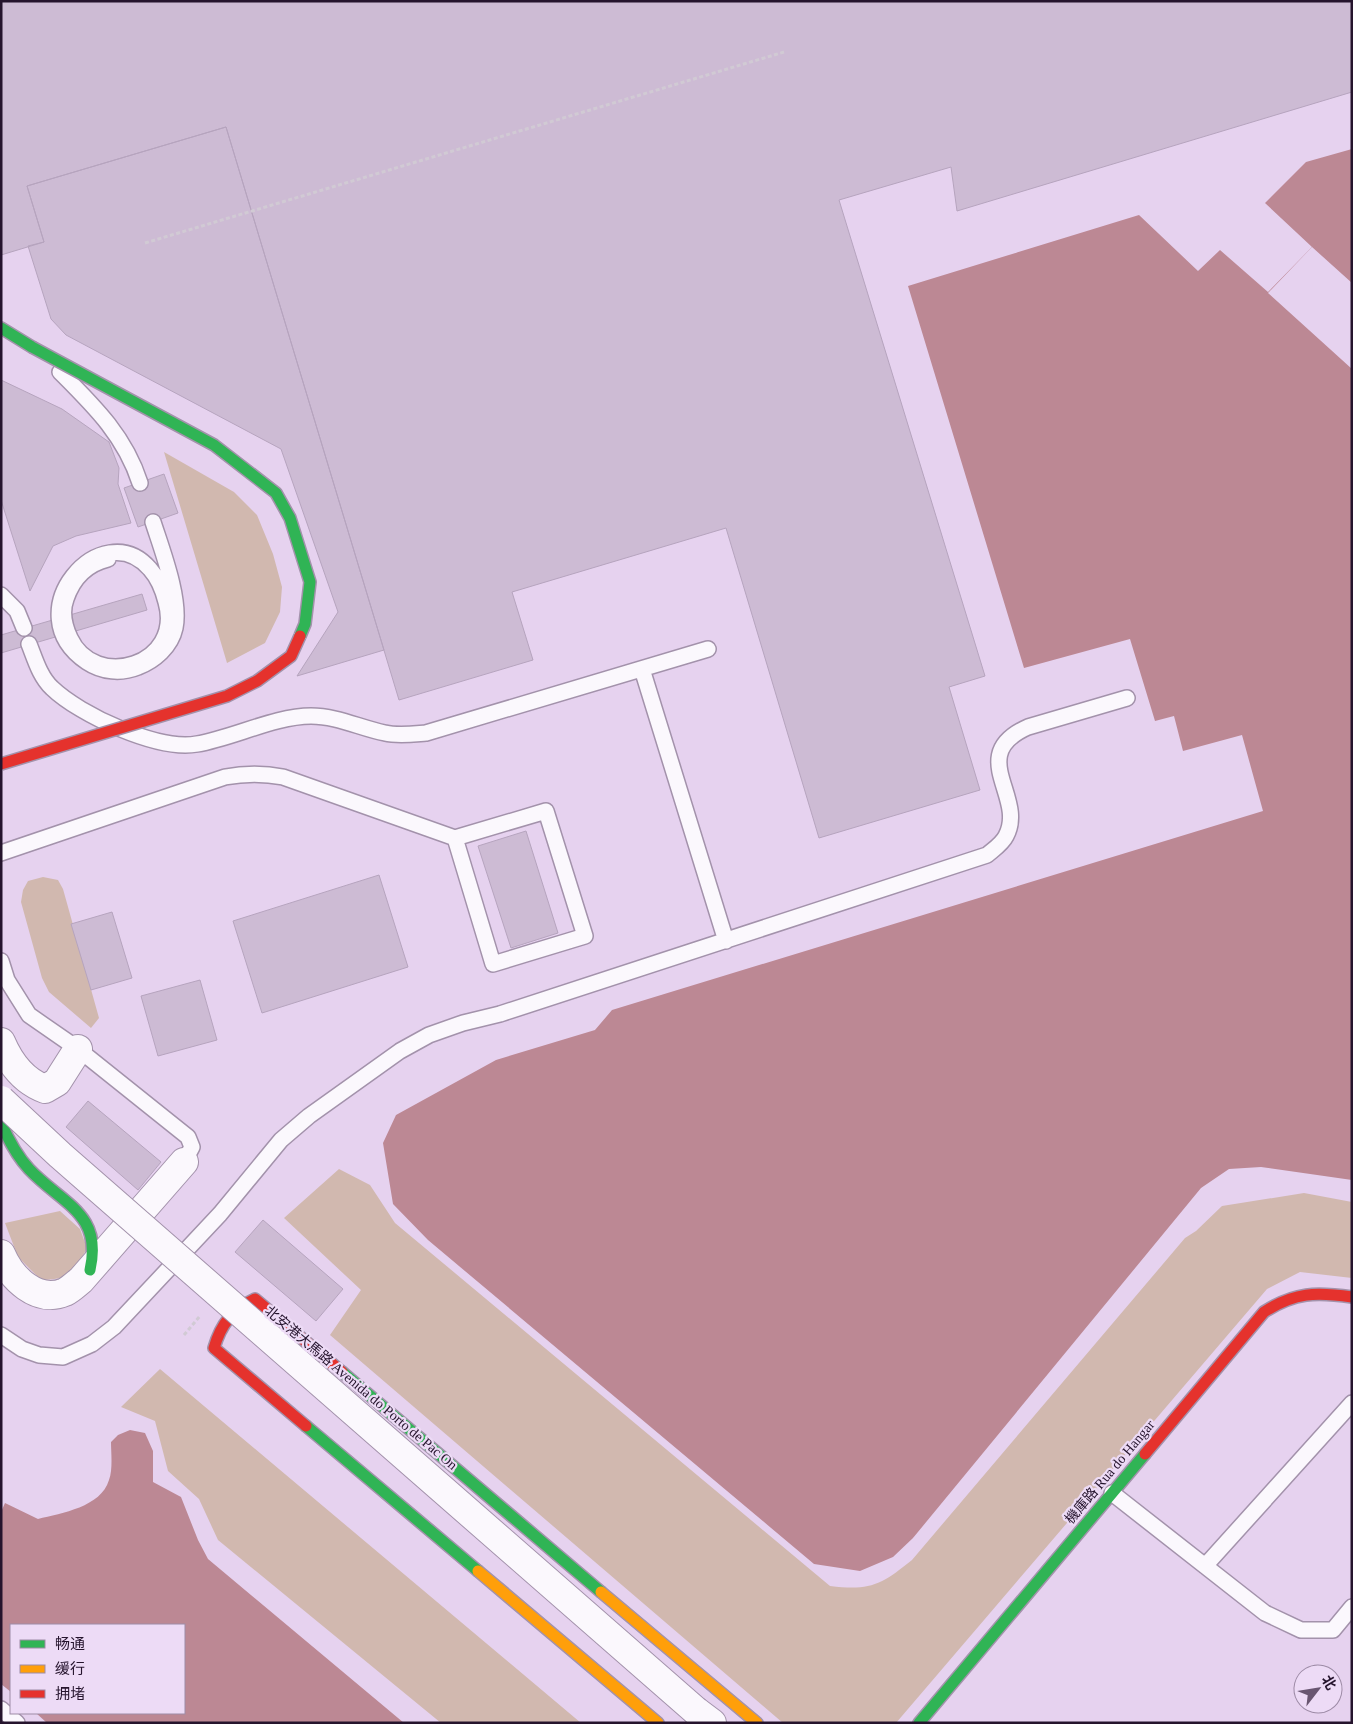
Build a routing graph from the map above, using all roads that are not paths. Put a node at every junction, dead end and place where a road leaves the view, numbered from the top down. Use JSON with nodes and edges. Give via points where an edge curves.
{"nodes":[{"id":1,"x":1,"y":328,"type":"edge"},
{"id":2,"x":1,"y":346,"type":"edge"},
{"id":3,"x":37,"y":350,"type":"junction"},
{"id":4,"x":140,"y":483,"type":"dead end"},
{"id":5,"x":153,"y":522,"type":"dead end"},
{"id":6,"x":108,"y":559,"type":"dead end"},
{"id":7,"x":1,"y":595,"type":"edge"},
{"id":8,"x":24,"y":628,"type":"dead end"},
{"id":9,"x":29,"y":644,"type":"dead end"},
{"id":10,"x":708,"y":649,"type":"dead end"},
{"id":11,"x":642,"y":669,"type":"junction"},
{"id":12,"x":1127,"y":698,"type":"dead end"},
{"id":13,"x":1,"y":764,"type":"edge"},
{"id":14,"x":455,"y":838,"type":"junction"},
{"id":15,"x":1,"y":853,"type":"edge"},
{"id":16,"x":726,"y":941,"type":"junction"},
{"id":17,"x":1,"y":961,"type":"edge"},
{"id":18,"x":1,"y":1042,"type":"edge"},
{"id":19,"x":78,"y":1049,"type":"junction"},
{"id":20,"x":1,"y":1100,"type":"edge"},
{"id":21,"x":1,"y":1123,"type":"edge"},
{"id":22,"x":184,"y":1162,"type":"joint"},
{"id":23,"x":1,"y":1254,"type":"edge"},
{"id":24,"x":90,"y":1270,"type":"junction"},
{"id":25,"x":1352,"y":1297,"type":"edge"},
{"id":26,"x":1,"y":1335,"type":"edge"},
{"id":27,"x":1352,"y":1403,"type":"edge"},
{"id":28,"x":1112,"y":1493,"type":"junction"},
{"id":29,"x":1205,"y":1566,"type":"junction"},
{"id":30,"x":1352,"y":1607,"type":"edge"},
{"id":31,"x":1,"y":1709,"type":"edge"},
{"id":32,"x":705,"y":1719,"type":"edge"},
{"id":33,"x":18,"y":1723,"type":"edge"},
{"id":34,"x":658,"y":1723,"type":"edge"},
{"id":35,"x":757,"y":1723,"type":"edge"},
{"id":36,"x":919,"y":1723,"type":"edge"}],
"edges":[{"from":1,"to":3,"type":"street"},
{"from":2,"to":3,"type":"street"},
{"from":3,"to":4,"type":"lane","via":[[106,418],[133,461]]},
{"from":3,"to":13,"type":"street","bridge":true,"via":[[214,445],[257,476],[276,494],[290,518],[310,582],[305,624],[290,656],[257,681],[226,696]]},
{"from":5,"to":6,"type":"lane","via":[[175,601],[175,628],[164,650],[148,663],[130,670],[111,671],[94,666],[68,644],[61,628],[62,594],[70,578],[97,557],[114,554],[133,556],[144,562],[158,578],[170,619],[167,635],[157,651],[136,664],[106,667],[80,652],[72,643],[63,607],[73,583],[84,570]]},
{"from":7,"to":8,"type":"lane","via":[[17,612]]},
{"from":9,"to":11,"type":"lane","via":[[41,675],[68,701],[157,743],[179,746],[198,744],[300,716],[336,718],[386,734],[426,733]]},
{"from":10,"to":11,"type":"lane"},
{"from":11,"to":16,"type":"lane"},
{"from":12,"to":16,"type":"lane","via":[[1028,727],[1004,744],[998,757],[1010,824],[1000,845],[987,855]]},
{"from":14,"to":14,"type":"lane","via":[[493,964],[585,936],[546,811]]},
{"from":14,"to":15,"type":"lane","via":[[262,772],[225,777]]},
{"from":16,"to":26,"type":"lane","via":[[464,1023],[429,1035],[400,1050],[349,1085],[281,1140],[220,1214],[114,1327],[92,1344],[63,1357],[39,1355],[22,1349]]},
{"from":17,"to":19,"type":"lane","via":[[11,988],[29,1015]]},
{"from":18,"to":19,"type":"street","via":[[21,1074],[45,1089],[57,1082]]},
{"from":19,"to":22,"type":"lane","via":[[188,1137],[192,1146]]},
{"from":20,"to":32,"type":"street","bridge":true,"via":[[60,1156]]},
{"from":21,"to":24,"type":"street","via":[[16,1154],[79,1214],[91,1230],[96,1244]]},
{"from":22,"to":24,"type":"street"},
{"from":23,"to":24,"type":"street","via":[[14,1277],[35,1292],[49,1295],[65,1292]]},
{"from":25,"to":28,"type":"street","name":"機庫路 Rua do Hangar","via":[[1298,1294],[1264,1312]]},
{"from":27,"to":29,"type":"lane"},
{"from":28,"to":29,"type":"lane"},
{"from":28,"to":36,"type":"street","name":"機庫路 Rua do Hangar"},
{"from":29,"to":30,"type":"lane","via":[[1265,1613],[1301,1630],[1333,1630]]},
{"from":31,"to":33,"type":"lane"},
{"from":34,"to":35,"type":"street","name":"北安港大馬路 Avenida do Porto de Pac On","via":[[214,1348],[218,1331],[227,1316],[240,1305],[255,1299]]}]}
